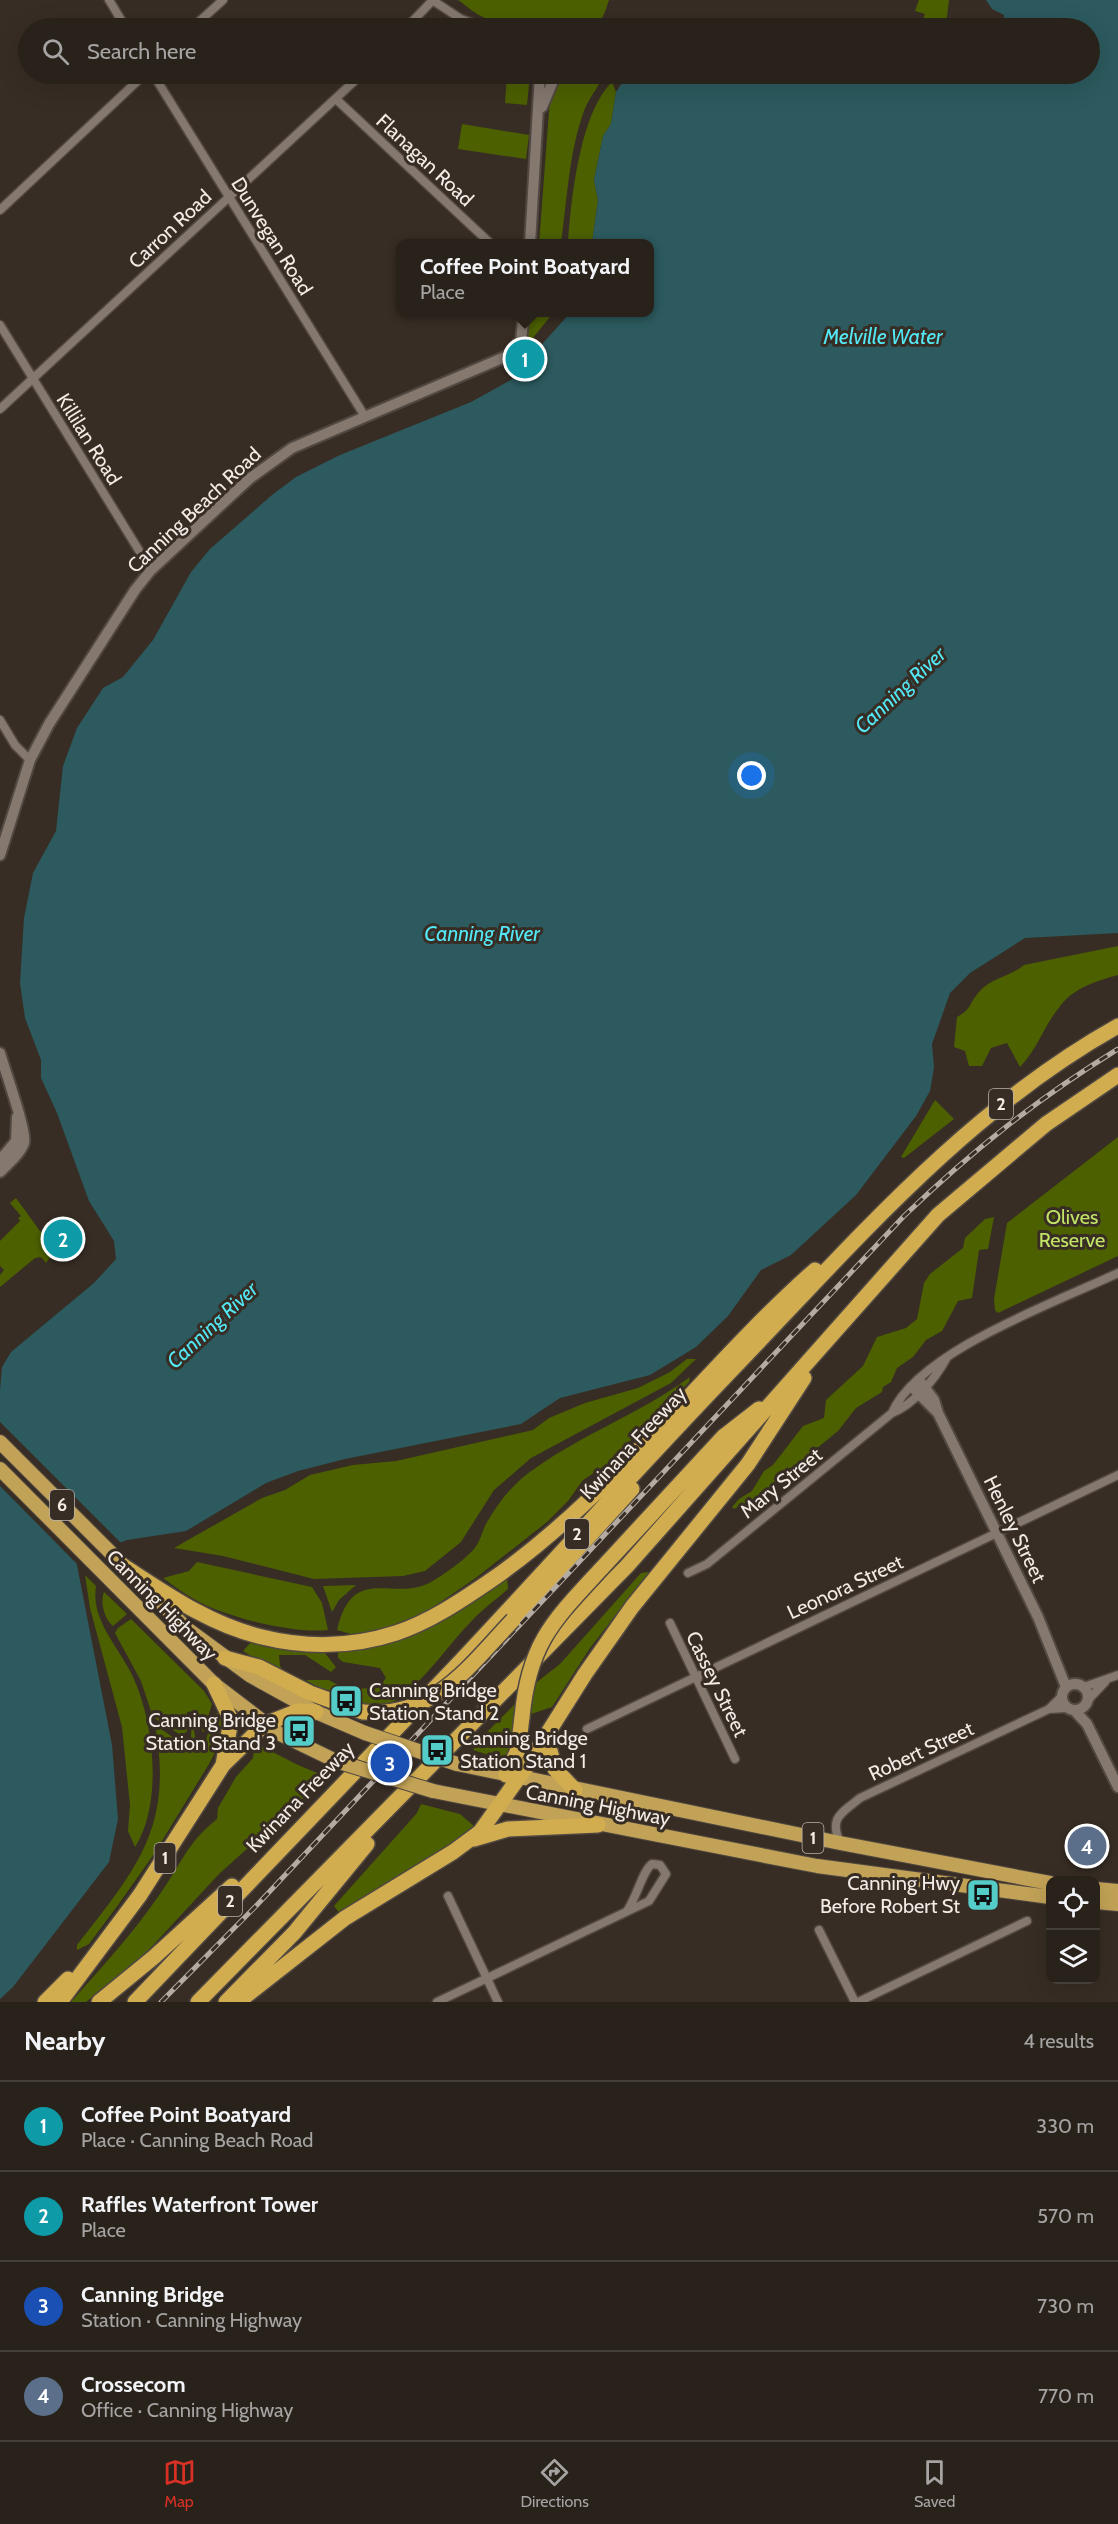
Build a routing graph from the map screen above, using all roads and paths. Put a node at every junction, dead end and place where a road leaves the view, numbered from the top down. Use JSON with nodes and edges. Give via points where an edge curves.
{"nodes":[{"id":1,"x":109,"y":0,"type":"edge"},
{"id":2,"x":223,"y":0,"type":"edge"},
{"id":3,"x":433,"y":0,"type":"edge"},
{"id":4,"x":120,"y":18,"type":"edge"},
{"id":5,"x":203,"y":18,"type":"edge"},
{"id":6,"x":415,"y":18,"type":"edge"},
{"id":7,"x":460,"y":18,"type":"edge"},
{"id":8,"x":133,"y":84,"type":"edge"},
{"id":9,"x":159,"y":84,"type":"edge"},
{"id":10,"x":352,"y":84,"type":"edge"},
{"id":11,"x":540,"y":84,"type":"edge"},
{"id":12,"x":552,"y":84,"type":"edge"},
{"id":13,"x":337,"y":100,"type":"junction"},
{"id":14,"x":539,"y":113,"type":"junction"},
{"id":15,"x":229,"y":196,"type":"junction"},
{"id":16,"x":0,"y":210,"type":"edge"},
{"id":17,"x":487,"y":239,"type":"edge"},
{"id":18,"x":530,"y":239,"type":"edge"},
{"id":19,"x":523,"y":317,"type":"edge"},
{"id":20,"x":0,"y":325,"type":"edge"},
{"id":21,"x":32,"y":379,"type":"junction"},
{"id":22,"x":0,"y":409,"type":"edge"},
{"id":23,"x":364,"y":415,"type":"junction"},
{"id":24,"x":151,"y":570,"type":"junction"},
{"id":25,"x":0,"y":720,"type":"edge"},
{"id":26,"x":30,"y":760,"type":"junction"},
{"id":27,"x":0,"y":855,"type":"edge"},
{"id":28,"x":1118,"y":1026,"type":"edge"},
{"id":29,"x":0,"y":1053,"type":"edge"},
{"id":30,"x":1118,"y":1075,"type":"edge"},
{"id":31,"x":17,"y":1114,"type":"junction"},
{"id":32,"x":0,"y":1160,"type":"edge"},
{"id":33,"x":0,"y":1172,"type":"edge"},
{"id":34,"x":899,"y":1197,"type":"junction"},
{"id":35,"x":1118,"y":1273,"type":"edge"},
{"id":36,"x":837,"y":1328,"type":"junction"},
{"id":37,"x":918,"y":1386,"type":"junction"},
{"id":38,"x":781,"y":1393,"type":"junction"},
{"id":39,"x":698,"y":1406,"type":"junction"},
{"id":40,"x":0,"y":1442,"type":"edge"},
{"id":41,"x":0,"y":1469,"type":"edge"},
{"id":42,"x":1118,"y":1475,"type":"edge"},
{"id":43,"x":998,"y":1533,"type":"junction"},
{"id":44,"x":125,"y":1567,"type":"junction"},
{"id":45,"x":688,"y":1573,"type":"dead end"},
{"id":46,"x":670,"y":1623,"type":"dead end"},
{"id":47,"x":225,"y":1658,"type":"junction"},
{"id":48,"x":1118,"y":1675,"type":"edge"},
{"id":49,"x":695,"y":1677,"type":"junction"},
{"id":50,"x":1105,"y":1682,"type":"junction"},
{"id":51,"x":214,"y":1684,"type":"junction"},
{"id":52,"x":1071,"y":1688,"type":"junction"},
{"id":53,"x":1078,"y":1706,"type":"junction"},
{"id":54,"x":1049,"y":1709,"type":"junction"},
{"id":55,"x":316,"y":1712,"type":"junction"},
{"id":56,"x":265,"y":1724,"type":"junction"},
{"id":57,"x":587,"y":1729,"type":"dead end"},
{"id":58,"x":546,"y":1736,"type":"junction"},
{"id":59,"x":735,"y":1759,"type":"dead end"},
{"id":60,"x":223,"y":1765,"type":"junction"},
{"id":61,"x":513,"y":1776,"type":"junction"},
{"id":62,"x":418,"y":1781,"type":"junction"},
{"id":63,"x":1118,"y":1787,"type":"edge"},
{"id":64,"x":575,"y":1790,"type":"junction"},
{"id":65,"x":325,"y":1801,"type":"junction"},
{"id":66,"x":499,"y":1806,"type":"junction"},
{"id":67,"x":598,"y":1825,"type":"junction"},
{"id":68,"x":469,"y":1841,"type":"junction"},
{"id":69,"x":840,"y":1844,"type":"junction"},
{"id":70,"x":643,"y":1877,"type":"junction"},
{"id":71,"x":1046,"y":1882,"type":"edge"},
{"id":72,"x":1100,"y":1889,"type":"edge"},
{"id":73,"x":658,"y":1890,"type":"junction"},
{"id":74,"x":1118,"y":1891,"type":"edge"},
{"id":75,"x":448,"y":1896,"type":"dead end"},
{"id":76,"x":1046,"y":1896,"type":"edge"},
{"id":77,"x":1100,"y":1902,"type":"edge"},
{"id":78,"x":1118,"y":1904,"type":"edge"},
{"id":79,"x":627,"y":1911,"type":"junction"},
{"id":80,"x":1027,"y":1921,"type":"dead end"},
{"id":81,"x":819,"y":1930,"type":"dead end"},
{"id":82,"x":100,"y":1948,"type":"junction"},
{"id":83,"x":487,"y":1978,"type":"junction"},
{"id":84,"x":45,"y":2002,"type":"edge"},
{"id":85,"x":60,"y":2002,"type":"edge"},
{"id":86,"x":99,"y":2002,"type":"edge"},
{"id":87,"x":135,"y":2002,"type":"edge"},
{"id":88,"x":198,"y":2002,"type":"edge"},
{"id":89,"x":226,"y":2002,"type":"edge"},
{"id":90,"x":238,"y":2002,"type":"edge"},
{"id":91,"x":437,"y":2002,"type":"edge"},
{"id":92,"x":498,"y":2002,"type":"edge"},
{"id":93,"x":856,"y":2002,"type":"edge"}],
"edges":[{"from":1,"to":4,"type":"street"},
{"from":2,"to":5,"type":"street"},
{"from":3,"to":6,"type":"street"},
{"from":3,"to":7,"type":"street"},
{"from":8,"to":16,"type":"street"},
{"from":9,"to":15,"type":"street","name":"Dunvegan Road"},
{"from":10,"to":13,"type":"street","name":"Carron Road"},
{"from":11,"to":14,"type":"street"},
{"from":12,"to":14,"type":"street"},
{"from":13,"to":15,"type":"street","name":"Carron Road"},
{"from":13,"to":17,"type":"street","name":"Flanagan Road"},
{"from":14,"to":18,"type":"street"},
{"from":15,"to":21,"type":"street","name":"Carron Road"},
{"from":15,"to":23,"type":"street","name":"Dunvegan Road"},
{"from":19,"to":23,"type":"street","name":"Canning Beach Road","via":[[521,340],[507,356]]},
{"from":20,"to":21,"type":"street","name":"Killilan Road"},
{"from":21,"to":22,"type":"street","name":"Carron Road"},
{"from":21,"to":24,"type":"street","name":"Killilan Road"},
{"from":23,"to":24,"type":"street","name":"Canning Beach Road","via":[[274,460]]},
{"from":24,"to":26,"type":"street","name":"Canning Beach Road","via":[[49,724]]},
{"from":25,"to":26,"type":"street"},
{"from":26,"to":27,"type":"street","name":"Canning Beach Road"},
{"from":28,"to":34,"type":"highway","name":"Kwinana Freeway","number":"2","via":[[1062,1059],[1014,1094],[977,1123]]},
{"from":29,"to":31,"type":"street"},
{"from":30,"to":36,"type":"highway","number":"2","via":[[1046,1124],[970,1185],[912,1241]]},
{"from":31,"to":32,"type":"street","via":[[16,1141]]},
{"from":31,"to":33,"type":"street","via":[[25,1131],[24,1144]]},
{"from":34,"to":39,"type":"highway","name":"Kwinana Freeway","number":"2"},
{"from":34,"to":44,"type":"highway","via":[[778,1303],[555,1531],[478,1589],[417,1625],[384,1637],[337,1645],[264,1638],[209,1619]]},
{"from":35,"to":37,"type":"street","name":"Mary Street","via":[[996,1330],[946,1359]]},
{"from":36,"to":38,"type":"highway","number":"2"},
{"from":36,"to":58,"type":"highway","via":[[748,1464],[632,1607]]},
{"from":37,"to":43,"type":"street","name":"Henley Street","via":[[938,1406]]},
{"from":37,"to":45,"type":"street","name":"Mary Street","via":[[901,1409],[707,1564]]},
{"from":38,"to":61,"type":"highway","bridge":true,"via":[[723,1437],[544,1634],[528,1675]]},
{"from":38,"to":62,"type":"highway","number":"2","via":[[627,1566]]},
{"from":39,"to":47,"type":"highway","bridge":true,"via":[[611,1515],[450,1686],[432,1698],[396,1711],[363,1712],[310,1693],[259,1667]]},
{"from":39,"to":65,"type":"highway","name":"Kwinana Freeway","number":"2"},
{"from":40,"to":44,"type":"highway","name":"Canning Highway","number":"6"},
{"from":41,"to":51,"type":"highway","name":"Canning Highway","number":"6"},
{"from":42,"to":43,"type":"street","name":"Leonora Street"},
{"from":43,"to":49,"type":"street","name":"Leonora Street"},
{"from":43,"to":52,"type":"street","name":"Henley Street"},
{"from":44,"to":47,"type":"highway","name":"Canning Highway","number":"6","via":[[187,1629]]},
{"from":46,"to":49,"type":"street","name":"Cassey Street"},
{"from":47,"to":55,"type":"highway","name":"Canning Highway","number":"6"},
{"from":48,"to":50,"type":"street"},
{"from":49,"to":57,"type":"street","name":"Leonora Street"},
{"from":49,"to":59,"type":"street","name":"Cassey Street"},
{"from":50,"to":52,"type":"street"},
{"from":50,"to":53,"type":"street"},
{"from":51,"to":56,"type":"highway","name":"Canning Highway","number":"6"},
{"from":51,"to":60,"type":"highway","number":"1","via":[[231,1720]]},
{"from":52,"to":53,"type":"street"},
{"from":52,"to":53,"type":"street"},
{"from":52,"to":54,"type":"street","name":"Robert Street"},
{"from":53,"to":54,"type":"street","name":"Robert Street"},
{"from":53,"to":63,"type":"street"},
{"from":54,"to":69,"type":"street","name":"Robert Street","via":[[860,1798],[836,1820]]},
{"from":55,"to":56,"type":"highway","number":"1","via":[[298,1711]]},
{"from":55,"to":61,"type":"highway","name":"Canning Highway","number":"1","bridge":true,"via":[[457,1764]]},
{"from":56,"to":60,"type":"highway","number":"1"},
{"from":56,"to":66,"type":"highway","name":"Canning Highway","number":"6","bridge":true,"via":[[336,1761],[433,1791]]},
{"from":58,"to":61,"type":"highway"},
{"from":58,"to":64,"type":"highway","via":[[555,1769]]},
{"from":60,"to":82,"type":"highway","number":"1","via":[[168,1854]]},
{"from":61,"to":64,"type":"highway","name":"Canning Highway","number":"1"},
{"from":61,"to":66,"type":"highway"},
{"from":62,"to":88,"type":"highway","number":"2"},
{"from":62,"to":89,"type":"highway","via":[[294,1933]]},
{"from":64,"to":69,"type":"highway","name":"Canning Highway","number":"1"},
{"from":65,"to":86,"type":"highway"},
{"from":65,"to":87,"type":"highway","name":"Kwinana Freeway","number":"2"},
{"from":66,"to":67,"type":"highway","name":"Canning Highway","number":"6"},
{"from":66,"to":68,"type":"highway"},
{"from":67,"to":68,"type":"highway","number":"1","via":[[508,1829]]},
{"from":67,"to":76,"type":"highway","name":"Canning Highway","number":"1","via":[[817,1866]]},
{"from":68,"to":90,"type":"highway","number":"1","via":[[345,1918]]},
{"from":69,"to":71,"type":"highway","name":"Canning Highway","number":"1"},
{"from":70,"to":73,"type":"street","via":[[649,1890]]},
{"from":70,"to":73,"type":"street","via":[[652,1864],[660,1865],[665,1878]]},
{"from":70,"to":79,"type":"street","via":[[637,1897]]},
{"from":72,"to":74,"type":"highway"},
{"from":73,"to":79,"type":"street","via":[[649,1901]]},
{"from":75,"to":83,"type":"street"},
{"from":77,"to":78,"type":"highway"},
{"from":79,"to":83,"type":"street"},
{"from":80,"to":93,"type":"street"},
{"from":81,"to":93,"type":"street"},
{"from":82,"to":84,"type":"highway","number":"1"},
{"from":82,"to":85,"type":"highway"},
{"from":83,"to":91,"type":"street"},
{"from":83,"to":92,"type":"street"}]}
